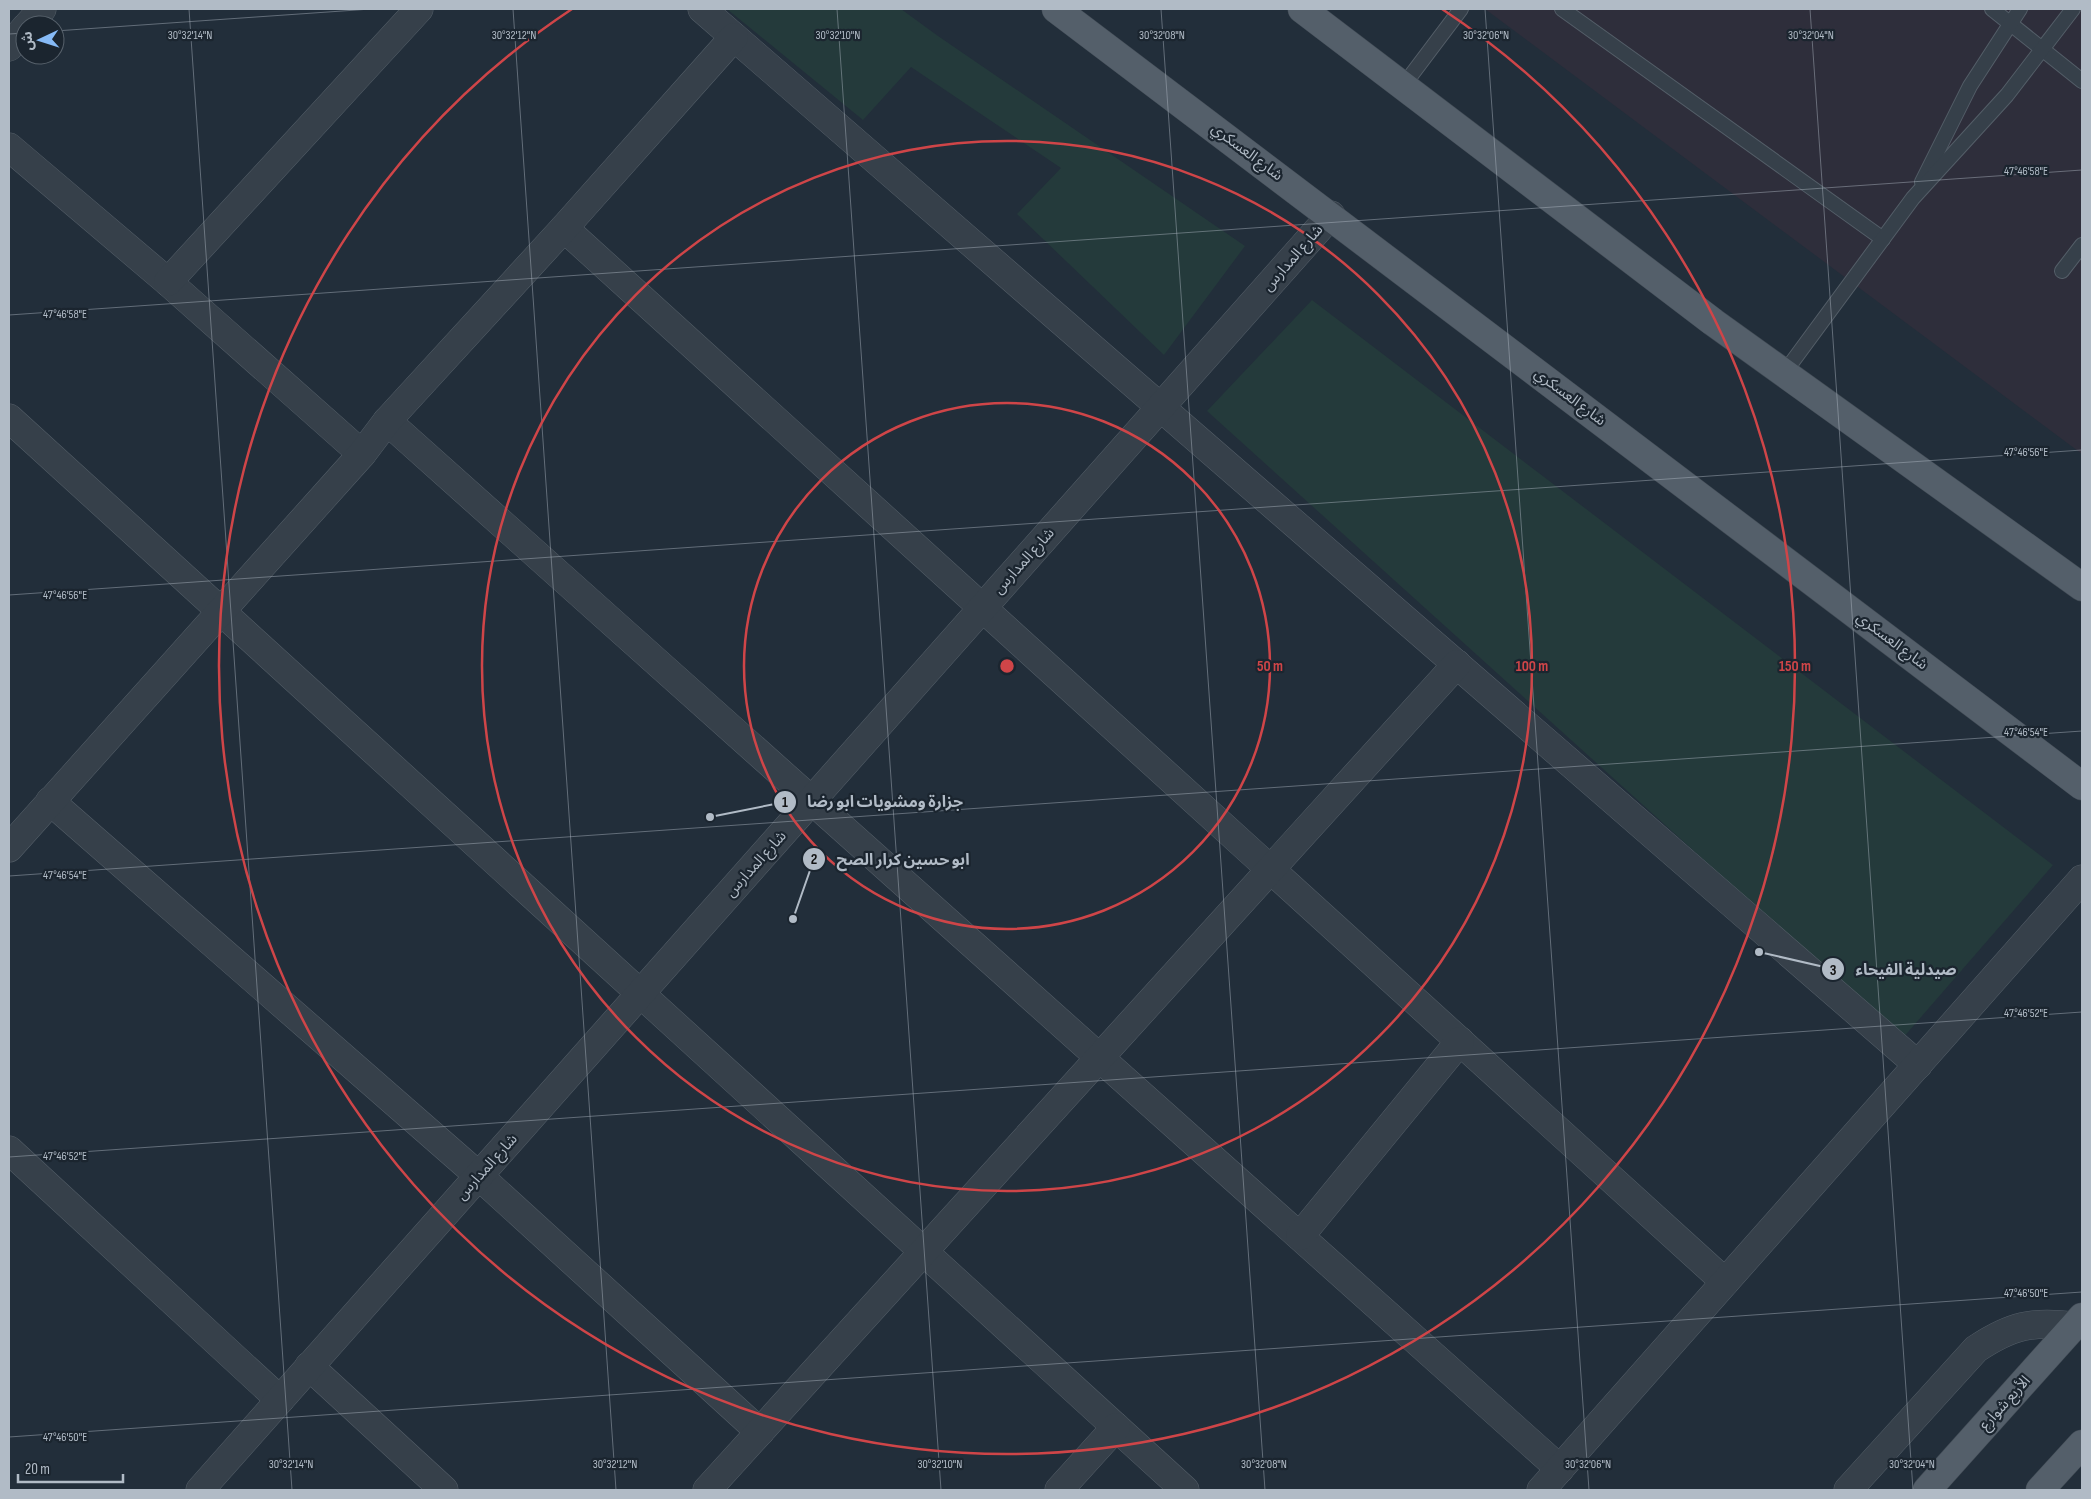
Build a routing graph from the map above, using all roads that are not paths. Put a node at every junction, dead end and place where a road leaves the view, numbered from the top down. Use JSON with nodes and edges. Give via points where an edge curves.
{"nodes":[{"id":1,"x":419,"y":9,"type":"edge"},
{"id":2,"x":702,"y":9,"type":"edge"},
{"id":3,"x":1056,"y":9,"type":"edge"},
{"id":4,"x":1461,"y":9,"type":"edge"},
{"id":5,"x":1562,"y":9,"type":"edge"},
{"id":6,"x":1992,"y":9,"type":"edge"},
{"id":7,"x":2020,"y":9,"type":"edge"},
{"id":8,"x":2073,"y":9,"type":"edge"},
{"id":9,"x":1317,"y":13,"type":"edge"},
{"id":10,"x":2010,"y":23,"type":"junction"},
{"id":11,"x":734,"y":37,"type":"junction"},
{"id":12,"x":2041,"y":48,"type":"junction"},
{"id":13,"x":2082,"y":81,"type":"edge"},
{"id":14,"x":1403,"y":86,"type":"junction"},
{"id":15,"x":9,"y":147,"type":"edge"},
{"id":16,"x":1914,"y":198,"type":"junction"},
{"id":17,"x":1331,"y":215,"type":"junction"},
{"id":18,"x":564,"y":228,"type":"junction"},
{"id":19,"x":1883,"y":239,"type":"junction"},
{"id":20,"x":2082,"y":244,"type":"edge"},
{"id":21,"x":2062,"y":272,"type":"dead end"},
{"id":22,"x":168,"y":282,"type":"junction"},
{"id":23,"x":1784,"y":373,"type":"junction"},
{"id":24,"x":1161,"y":407,"type":"junction"},
{"id":25,"x":9,"y":418,"type":"edge"},
{"id":26,"x":387,"y":422,"type":"junction"},
{"id":27,"x":362,"y":454,"type":"junction"},
{"id":28,"x":2082,"y":587,"type":"edge"},
{"id":29,"x":982,"y":608,"type":"junction"},
{"id":30,"x":222,"y":610,"type":"junction"},
{"id":31,"x":1456,"y":664,"type":"junction"},
{"id":32,"x":2082,"y":786,"type":"edge"},
{"id":33,"x":50,"y":801,"type":"junction"},
{"id":34,"x":811,"y":801,"type":"junction"},
{"id":35,"x":9,"y":848,"type":"edge"},
{"id":36,"x":1271,"y":870,"type":"junction"},
{"id":37,"x":2082,"y":879,"type":"edge"},
{"id":38,"x":641,"y":993,"type":"junction"},
{"id":39,"x":1460,"y":1041,"type":"junction"},
{"id":40,"x":1100,"y":1058,"type":"junction"},
{"id":41,"x":1918,"y":1065,"type":"junction"},
{"id":42,"x":9,"y":1150,"type":"edge"},
{"id":43,"x":479,"y":1176,"type":"junction"},
{"id":44,"x":1300,"y":1236,"type":"junction"},
{"id":45,"x":924,"y":1251,"type":"junction"},
{"id":46,"x":1725,"y":1282,"type":"junction"},
{"id":47,"x":2078,"y":1321,"type":"edge"},
{"id":48,"x":309,"y":1366,"type":"junction"},
{"id":49,"x":280,"y":1400,"type":"junction"},
{"id":50,"x":1116,"y":1427,"type":"junction"},
{"id":51,"x":760,"y":1432,"type":"junction"},
{"id":52,"x":2082,"y":1444,"type":"edge"},
{"id":53,"x":1560,"y":1469,"type":"junction"},
{"id":54,"x":200,"y":1490,"type":"edge"},
{"id":55,"x":444,"y":1490,"type":"edge"},
{"id":56,"x":707,"y":1490,"type":"edge"},
{"id":57,"x":1059,"y":1490,"type":"edge"},
{"id":58,"x":1185,"y":1490,"type":"edge"},
{"id":59,"x":1541,"y":1490,"type":"edge"},
{"id":60,"x":1848,"y":1490,"type":"edge"},
{"id":61,"x":1927,"y":1490,"type":"edge"},
{"id":62,"x":2040,"y":1490,"type":"edge"}],
"edges":[{"from":1,"to":22,"type":"street"},
{"from":2,"to":11,"type":"street"},
{"from":3,"to":17,"type":"main road","name":"شارع العسكري"},
{"from":4,"to":14,"type":"lane"},
{"from":5,"to":19,"type":"lane"},
{"from":6,"to":10,"type":"lane"},
{"from":7,"to":10,"type":"lane"},
{"from":8,"to":12,"type":"lane"},
{"from":9,"to":14,"type":"main road"},
{"from":10,"to":12,"type":"lane"},
{"from":10,"to":16,"type":"lane","via":[[1970,86]]},
{"from":11,"to":18,"type":"street"},
{"from":11,"to":24,"type":"street"},
{"from":12,"to":13,"type":"lane"},
{"from":12,"to":16,"type":"lane","via":[[2007,94]]},
{"from":14,"to":23,"type":"main road"},
{"from":15,"to":22,"type":"street"},
{"from":16,"to":19,"type":"lane"},
{"from":17,"to":24,"type":"street","name":"شارع المدارس"},
{"from":17,"to":32,"type":"main road","name":"شارع العسكري"},
{"from":18,"to":26,"type":"street"},
{"from":18,"to":29,"type":"street"},
{"from":19,"to":23,"type":"lane"},
{"from":20,"to":21,"type":"lane"},
{"from":22,"to":27,"type":"street"},
{"from":23,"to":28,"type":"main road"},
{"from":24,"to":29,"type":"street","name":"شارع المدارس"},
{"from":24,"to":31,"type":"street"},
{"from":25,"to":30,"type":"street"},
{"from":26,"to":27,"type":"street"},
{"from":26,"to":34,"type":"street"},
{"from":27,"to":30,"type":"street"},
{"from":29,"to":34,"type":"street","name":"شارع المدارس"},
{"from":29,"to":36,"type":"street"},
{"from":30,"to":33,"type":"street"},
{"from":30,"to":38,"type":"street"},
{"from":31,"to":36,"type":"street"},
{"from":31,"to":41,"type":"street"},
{"from":33,"to":35,"type":"street"},
{"from":33,"to":43,"type":"street"},
{"from":34,"to":38,"type":"street","name":"شارع المدارس"},
{"from":34,"to":40,"type":"street"},
{"from":36,"to":39,"type":"street"},
{"from":36,"to":40,"type":"street"},
{"from":37,"to":41,"type":"street"},
{"from":38,"to":43,"type":"street","name":"شارع المدارس"},
{"from":38,"to":45,"type":"street"},
{"from":39,"to":44,"type":"street"},
{"from":39,"to":46,"type":"street"},
{"from":40,"to":44,"type":"street"},
{"from":40,"to":45,"type":"street"},
{"from":41,"to":46,"type":"street"},
{"from":42,"to":49,"type":"street"},
{"from":43,"to":48,"type":"street","name":"شارع المدارس"},
{"from":43,"to":51,"type":"street"},
{"from":44,"to":53,"type":"street"},
{"from":45,"to":50,"type":"street"},
{"from":45,"to":51,"type":"street"},
{"from":46,"to":53,"type":"street"},
{"from":47,"to":60,"type":"street","via":[[2023,1325],[1998,1334],[1976,1349]]},
{"from":47,"to":61,"type":"main road","name":"الأربع شوارع"},
{"from":48,"to":49,"type":"street","name":"شارع المدارس"},
{"from":48,"to":55,"type":"street"},
{"from":49,"to":54,"type":"street","name":"شارع المدارس"},
{"from":50,"to":57,"type":"street"},
{"from":50,"to":58,"type":"street"},
{"from":51,"to":56,"type":"street"},
{"from":52,"to":62,"type":"main road"},
{"from":53,"to":59,"type":"street"}]}
